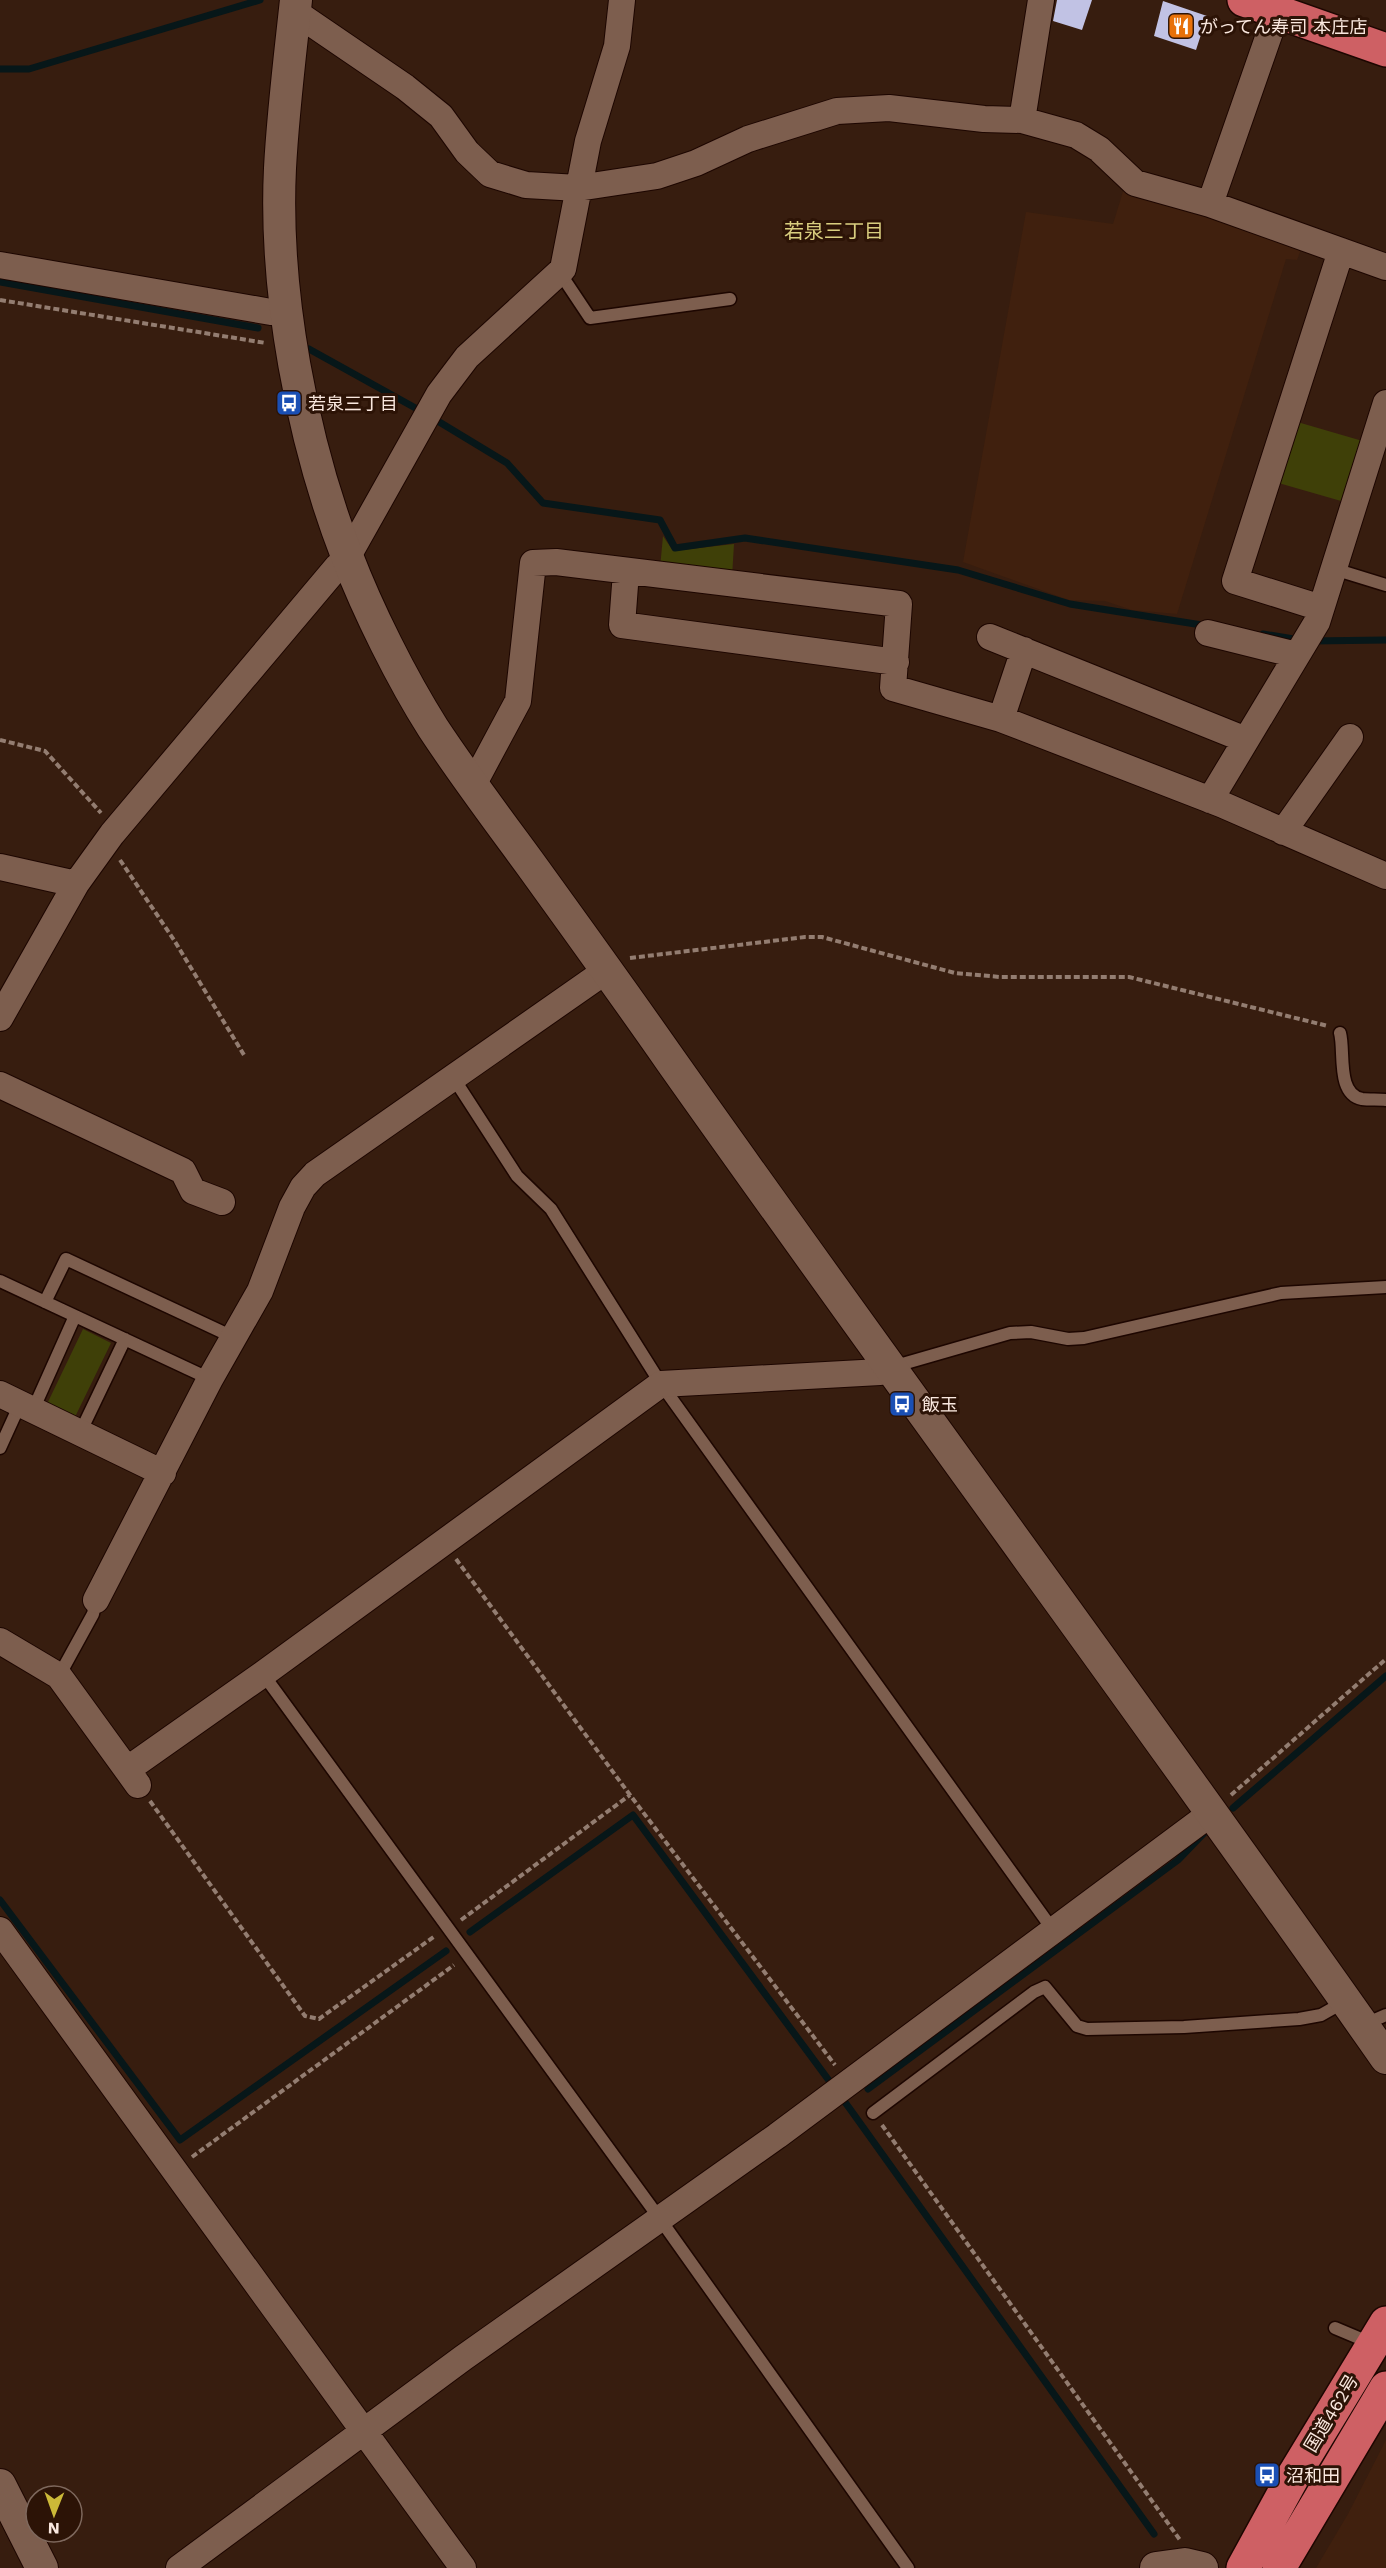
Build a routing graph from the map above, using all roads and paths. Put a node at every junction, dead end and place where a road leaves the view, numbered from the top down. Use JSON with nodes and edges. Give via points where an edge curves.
{"nodes":[{"id":1,"x":622,"y":0,"type":"edge"},
{"id":2,"x":1041,"y":0,"type":"edge"},
{"id":3,"x":1244,"y":0,"type":"edge"},
{"id":4,"x":296,"y":6,"type":"edge"},
{"id":5,"x":1277,"y":12,"type":"junction"},
{"id":6,"x":1386,"y":50,"type":"edge"},
{"id":7,"x":1022,"y":120,"type":"junction"},
{"id":8,"x":578,"y":188,"type":"junction"},
{"id":9,"x":1210,"y":204,"type":"junction"},
{"id":10,"x":1341,"y":250,"type":"junction"},
{"id":11,"x":0,"y":265,"type":"edge"},
{"id":12,"x":1386,"y":267,"type":"edge"},
{"id":13,"x":560,"y":273,"type":"junction"},
{"id":14,"x":730,"y":299,"type":"dead end"},
{"id":15,"x":0,"y":300,"type":"edge"},
{"id":16,"x":287,"y":312,"type":"junction"},
{"id":17,"x":292,"y":346,"type":"junction"},
{"id":18,"x":1386,"y":403,"type":"edge"},
{"id":19,"x":347,"y":558,"type":"junction"},
{"id":20,"x":1334,"y":569,"type":"junction"},
{"id":21,"x":626,"y":572,"type":"junction"},
{"id":22,"x":1386,"y":585,"type":"edge"},
{"id":23,"x":1321,"y":608,"type":"junction"},
{"id":24,"x":1208,"y":633,"type":"dead end"},
{"id":25,"x":990,"y":637,"type":"dead end"},
{"id":26,"x":1304,"y":644,"type":"junction"},
{"id":27,"x":1024,"y":650,"type":"junction"},
{"id":28,"x":896,"y":662,"type":"junction"},
{"id":29,"x":1001,"y":719,"type":"junction"},
{"id":30,"x":1350,"y":737,"type":"dead end"},
{"id":31,"x":0,"y":740,"type":"edge"},
{"id":32,"x":1246,"y":740,"type":"junction"},
{"id":33,"x":472,"y":785,"type":"junction"},
{"id":34,"x":1210,"y":800,"type":"junction"},
{"id":35,"x":1283,"y":832,"type":"junction"},
{"id":36,"x":110,"y":837,"type":"junction"},
{"id":37,"x":0,"y":867,"type":"edge"},
{"id":38,"x":1386,"y":876,"type":"edge"},
{"id":39,"x":76,"y":884,"type":"junction"},
{"id":40,"x":607,"y":970,"type":"junction"},
{"id":41,"x":0,"y":1018,"type":"edge"},
{"id":42,"x":1340,"y":1033,"type":"joint"},
{"id":43,"x":243,"y":1055,"type":"dead end"},
{"id":44,"x":453,"y":1077,"type":"junction"},
{"id":45,"x":0,"y":1085,"type":"edge"},
{"id":46,"x":1386,"y":1100,"type":"edge"},
{"id":47,"x":222,"y":1202,"type":"dead end"},
{"id":48,"x":0,"y":1281,"type":"edge"},
{"id":49,"x":1386,"y":1287,"type":"edge"},
{"id":50,"x":45,"y":1302,"type":"junction"},
{"id":51,"x":75,"y":1316,"type":"junction"},
{"id":52,"x":234,"y":1338,"type":"junction"},
{"id":53,"x":124,"y":1339,"type":"junction"},
{"id":54,"x":891,"y":1367,"type":"junction"},
{"id":55,"x":210,"y":1379,"type":"junction"},
{"id":56,"x":662,"y":1384,"type":"junction"},
{"id":57,"x":18,"y":1402,"type":"edge"},
{"id":58,"x":80,"y":1433,"type":"junction"},
{"id":59,"x":0,"y":1448,"type":"edge"},
{"id":60,"x":163,"y":1473,"type":"junction"},
{"id":61,"x":443,"y":1541,"type":"junction"},
{"id":62,"x":96,"y":1600,"type":"joint"},
{"id":63,"x":0,"y":1641,"type":"edge"},
{"id":64,"x":1386,"y":1659,"type":"edge"},
{"id":65,"x":263,"y":1674,"type":"junction"},
{"id":66,"x":59,"y":1676,"type":"junction"},
{"id":67,"x":133,"y":1777,"type":"junction"},
{"id":68,"x":630,"y":1796,"type":"junction"},
{"id":69,"x":1212,"y":1811,"type":"junction"},
{"id":70,"x":446,"y":1927,"type":"junction"},
{"id":71,"x":0,"y":1930,"type":"edge"},
{"id":72,"x":1053,"y":1930,"type":"junction"},
{"id":73,"x":467,"y":1956,"type":"junction"},
{"id":74,"x":1365,"y":2014,"type":"edge"},
{"id":75,"x":1386,"y":2058,"type":"edge"},
{"id":76,"x":851,"y":2082,"type":"junction"},
{"id":77,"x":873,"y":2113,"type":"joint"},
{"id":78,"x":174,"y":2170,"type":"junction"},
{"id":79,"x":660,"y":2219,"type":"junction"},
{"id":80,"x":1335,"y":2328,"type":"dead end"},
{"id":81,"x":1380,"y":2333,"type":"edge"},
{"id":82,"x":1386,"y":2388,"type":"edge"},
{"id":83,"x":364,"y":2432,"type":"junction"},
{"id":84,"x":0,"y":2485,"type":"edge"},
{"id":85,"x":1181,"y":2567,"type":"edge"},
{"id":86,"x":42,"y":2568,"type":"edge"},
{"id":87,"x":179,"y":2568,"type":"edge"},
{"id":88,"x":463,"y":2568,"type":"edge"},
{"id":89,"x":909,"y":2568,"type":"edge"},
{"id":90,"x":1243,"y":2568,"type":"edge"},
{"id":91,"x":1279,"y":2568,"type":"edge"}],
"edges":[{"from":1,"to":8,"type":"street","via":[[616,46]]},
{"from":2,"to":7,"type":"street"},
{"from":3,"to":5,"type":"highway"},
{"from":4,"to":8,"type":"street","via":[[351,52],[441,116],[467,152],[490,174],[526,185]]},
{"from":4,"to":16,"type":"street","via":[[280,172]]},
{"from":5,"to":6,"type":"highway"},
{"from":5,"to":9,"type":"street"},
{"from":7,"to":8,"type":"street","via":[[890,108],[837,111],[748,139],[696,164],[657,176]]},
{"from":7,"to":9,"type":"street","via":[[1076,135],[1099,149],[1135,183]]},
{"from":8,"to":13,"type":"street"},
{"from":9,"to":10,"type":"street"},
{"from":10,"to":12,"type":"street"},
{"from":10,"to":23,"type":"street","via":[[1235,581]]},
{"from":11,"to":16,"type":"street"},
{"from":13,"to":14,"type":"lane","via":[[590,318]]},
{"from":13,"to":19,"type":"street","via":[[467,357],[439,394]]},
{"from":15,"to":17,"type":"path"},
{"from":16,"to":17,"type":"street"},
{"from":17,"to":19,"type":"street","via":[[317,460]]},
{"from":18,"to":20,"type":"street"},
{"from":19,"to":33,"type":"street","via":[[431,725]]},
{"from":19,"to":36,"type":"street"},
{"from":20,"to":22,"type":"lane"},
{"from":20,"to":23,"type":"street"},
{"from":21,"to":28,"type":"street","via":[[622,625]]},
{"from":21,"to":28,"type":"street","via":[[899,604]]},
{"from":21,"to":33,"type":"street","via":[[556,562],[533,563],[518,701]]},
{"from":23,"to":26,"type":"street"},
{"from":24,"to":26,"type":"street"},
{"from":25,"to":27,"type":"street"},
{"from":26,"to":32,"type":"street"},
{"from":27,"to":29,"type":"street"},
{"from":27,"to":32,"type":"street"},
{"from":28,"to":29,"type":"street","via":[[893,688]]},
{"from":29,"to":34,"type":"street"},
{"from":30,"to":35,"type":"street"},
{"from":31,"to":36,"type":"path","via":[[45,751]]},
{"from":32,"to":34,"type":"street"},
{"from":33,"to":40,"type":"street"},
{"from":34,"to":35,"type":"street"},
{"from":35,"to":38,"type":"street"},
{"from":36,"to":39,"type":"street"},
{"from":36,"to":43,"type":"path","via":[[116,854],[174,940]]},
{"from":37,"to":39,"type":"street"},
{"from":39,"to":41,"type":"street"},
{"from":40,"to":42,"type":"path","via":[[622,959],[822,937],[955,973],[1129,977],[1307,1020]]},
{"from":40,"to":44,"type":"street"},
{"from":40,"to":54,"type":"street"},
{"from":42,"to":46,"type":"lane","via":[[1347,1086],[1352,1094],[1361,1099]]},
{"from":44,"to":52,"type":"street","via":[[315,1174],[303,1187],[260,1291]]},
{"from":44,"to":56,"type":"lane","via":[[517,1176],[551,1209]]},
{"from":45,"to":47,"type":"street","via":[[183,1171],[193,1191]]},
{"from":48,"to":50,"type":"lane"},
{"from":49,"to":54,"type":"lane","via":[[1281,1293],[1084,1338],[1010,1333]]},
{"from":50,"to":51,"type":"lane"},
{"from":50,"to":52,"type":"lane","via":[[66,1259]]},
{"from":51,"to":53,"type":"lane"},
{"from":51,"to":57,"type":"lane"},
{"from":52,"to":55,"type":"street"},
{"from":53,"to":55,"type":"lane"},
{"from":53,"to":58,"type":"lane"},
{"from":54,"to":56,"type":"street","via":[[880,1372]]},
{"from":54,"to":69,"type":"street"},
{"from":55,"to":60,"type":"street"},
{"from":56,"to":61,"type":"street"},
{"from":56,"to":72,"type":"lane"},
{"from":57,"to":58,"type":"street"},
{"from":57,"to":59,"type":"lane"},
{"from":58,"to":60,"type":"street"},
{"from":60,"to":62,"type":"street"},
{"from":61,"to":65,"type":"street"},
{"from":61,"to":68,"type":"path"},
{"from":62,"to":66,"type":"lane","via":[[93,1614]]},
{"from":63,"to":66,"type":"street"},
{"from":64,"to":69,"type":"path"},
{"from":65,"to":67,"type":"street"},
{"from":65,"to":70,"type":"lane"},
{"from":66,"to":67,"type":"street"},
{"from":67,"to":70,"type":"path","via":[[305,2016],[319,2019]]},
{"from":68,"to":70,"type":"path","via":[[459,1922]]},
{"from":68,"to":76,"type":"path"},
{"from":69,"to":72,"type":"street"},
{"from":69,"to":74,"type":"street"},
{"from":70,"to":73,"type":"lane"},
{"from":71,"to":78,"type":"street"},
{"from":72,"to":76,"type":"street"},
{"from":73,"to":78,"type":"path"},
{"from":73,"to":79,"type":"lane"},
{"from":74,"to":75,"type":"street"},
{"from":74,"to":77,"type":"lane","via":[[1184,2027],[1088,2029],[1077,2026],[1045,1987]]},
{"from":76,"to":79,"type":"street"},
{"from":77,"to":85,"type":"path","via":[[1180,2537]]},
{"from":78,"to":83,"type":"street"},
{"from":79,"to":83,"type":"street"},
{"from":79,"to":89,"type":"lane"},
{"from":80,"to":81,"type":"lane"},
{"from":81,"to":90,"type":"highway","name":"国道462号"},
{"from":82,"to":91,"type":"highway","name":"国道462号"},
{"from":83,"to":87,"type":"street"},
{"from":83,"to":88,"type":"street"},
{"from":84,"to":86,"type":"street"}]}
